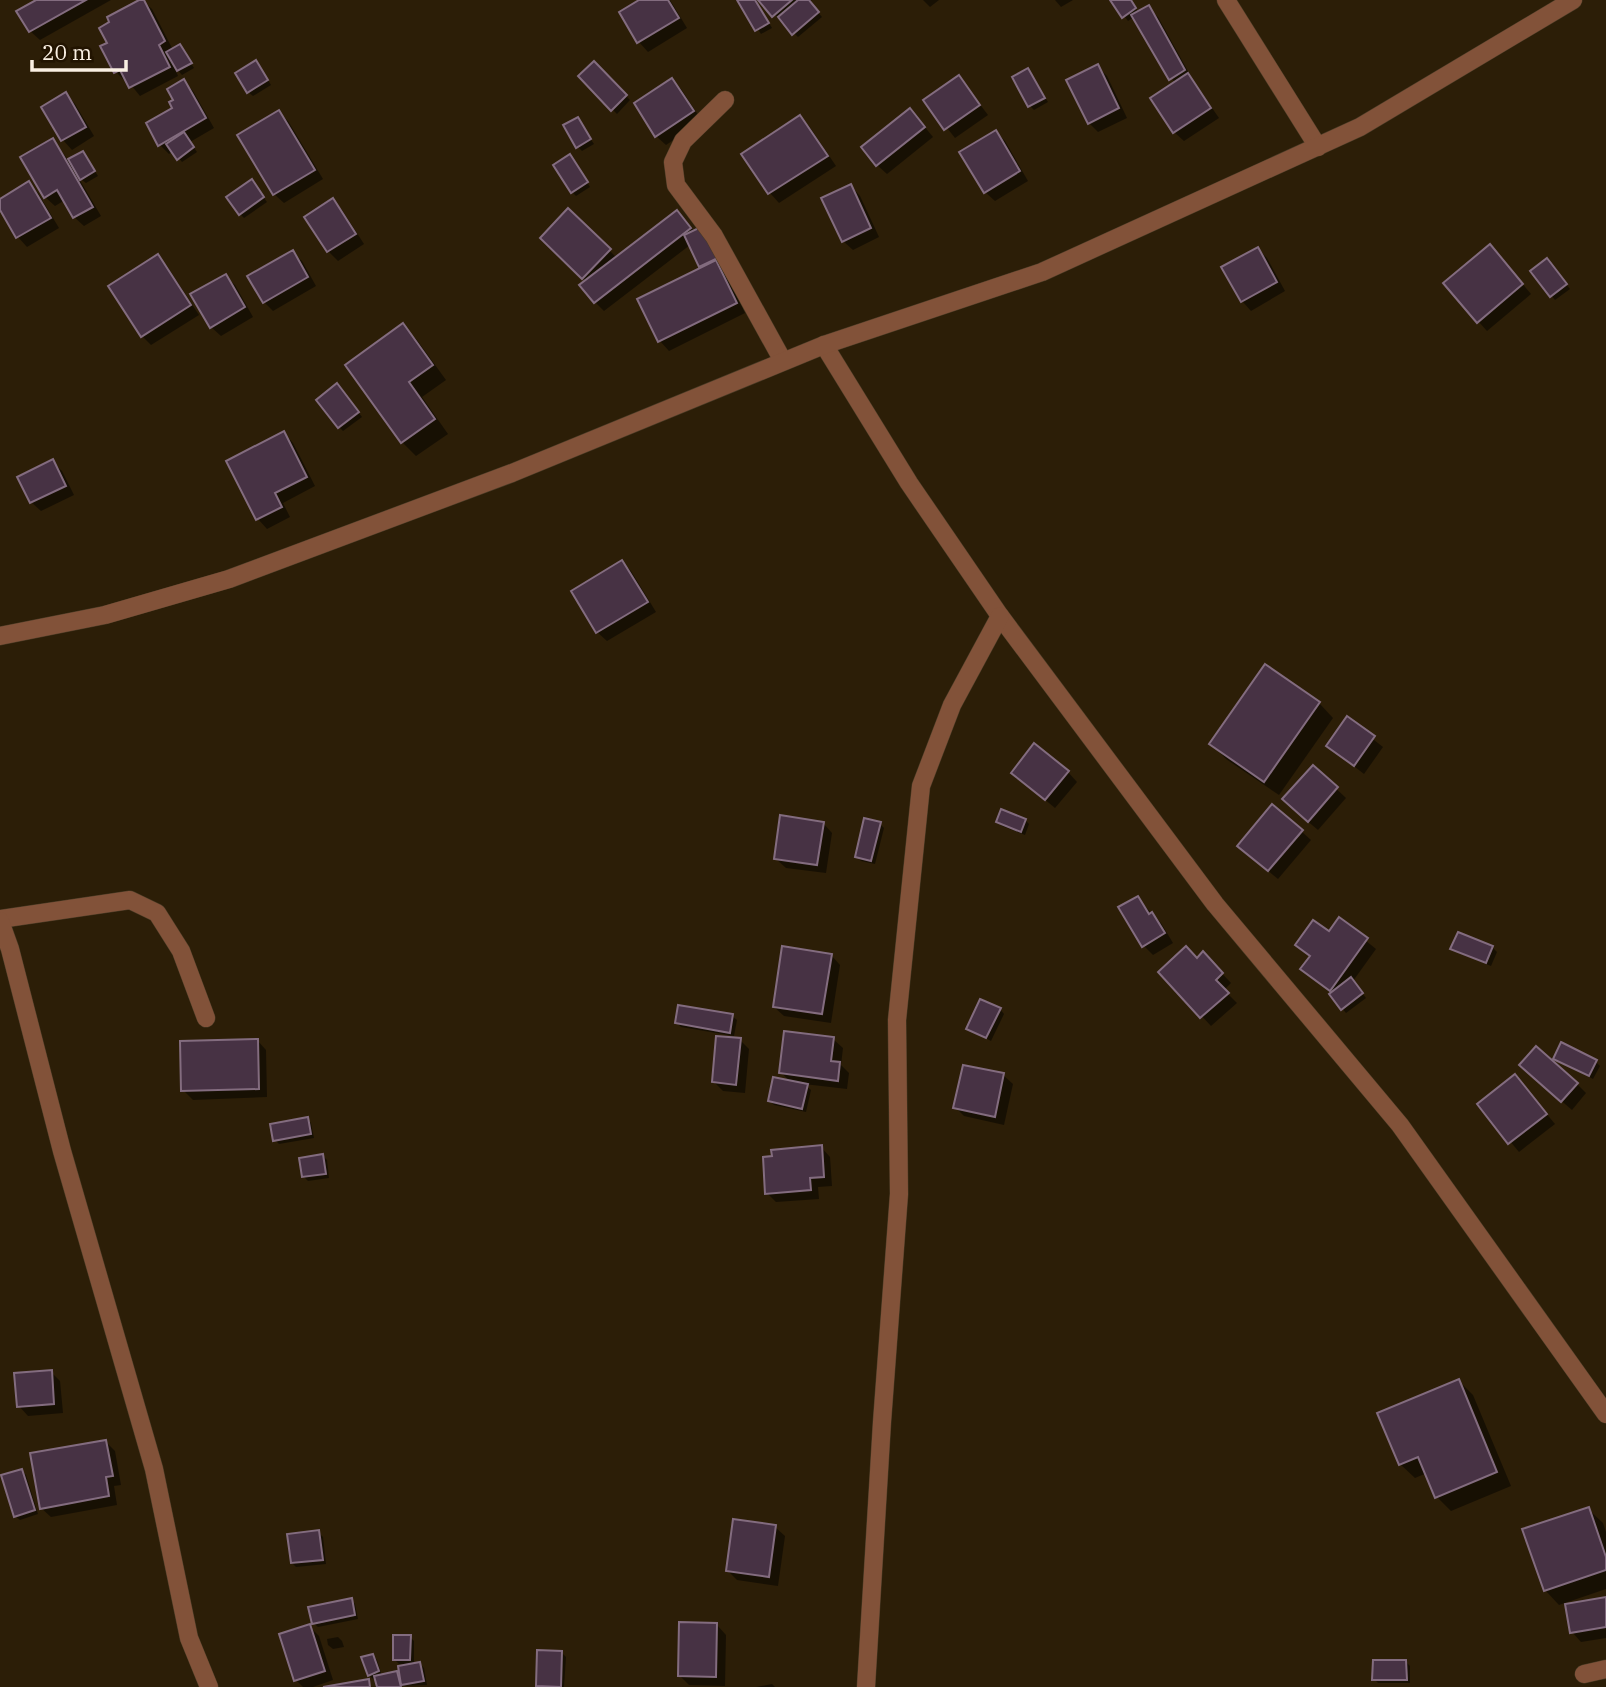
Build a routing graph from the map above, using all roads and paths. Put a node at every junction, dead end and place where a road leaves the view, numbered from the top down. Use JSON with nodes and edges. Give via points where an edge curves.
{"nodes":[{"id":1,"x":1226,"y":0,"type":"edge"},
{"id":2,"x":1573,"y":0,"type":"edge"},
{"id":3,"x":725,"y":100,"type":"dead end"},
{"id":4,"x":1318,"y":147,"type":"junction"},
{"id":5,"x":824,"y":345,"type":"junction"},
{"id":6,"x":783,"y":361,"type":"junction"},
{"id":7,"x":1000,"y":616,"type":"junction"},
{"id":8,"x":0,"y":636,"type":"edge"},
{"id":9,"x":0,"y":920,"type":"edge"},
{"id":10,"x":206,"y":1018,"type":"dead end"},
{"id":11,"x":1606,"y":1414,"type":"edge"},
{"id":12,"x":1606,"y":1669,"type":"edge"},
{"id":13,"x":1584,"y":1674,"type":"dead end"},
{"id":14,"x":209,"y":1687,"type":"edge"},
{"id":15,"x":866,"y":1687,"type":"edge"}],
"edges":[{"from":1,"to":4,"type":"street"},
{"from":2,"to":4,"type":"street","via":[[1360,127]]},
{"from":3,"to":6,"type":"street","via":[[683,141],[673,162],[677,185],[714,236]]},
{"from":4,"to":5,"type":"street","via":[[1042,272]]},
{"from":5,"to":6,"type":"street"},
{"from":5,"to":7,"type":"street","via":[[909,483]]},
{"from":6,"to":8,"type":"street","via":[[512,472],[229,579],[105,615]]},
{"from":7,"to":11,"type":"street","via":[[1215,904],[1400,1125]]},
{"from":7,"to":15,"type":"street","via":[[952,705],[921,786],[897,1020],[899,1194]]},
{"from":9,"to":10,"type":"street","via":[[130,900],[157,913],[181,951]]},
{"from":9,"to":14,"type":"street","via":[[154,1469],[189,1638]]},
{"from":12,"to":13,"type":"street"}]}
